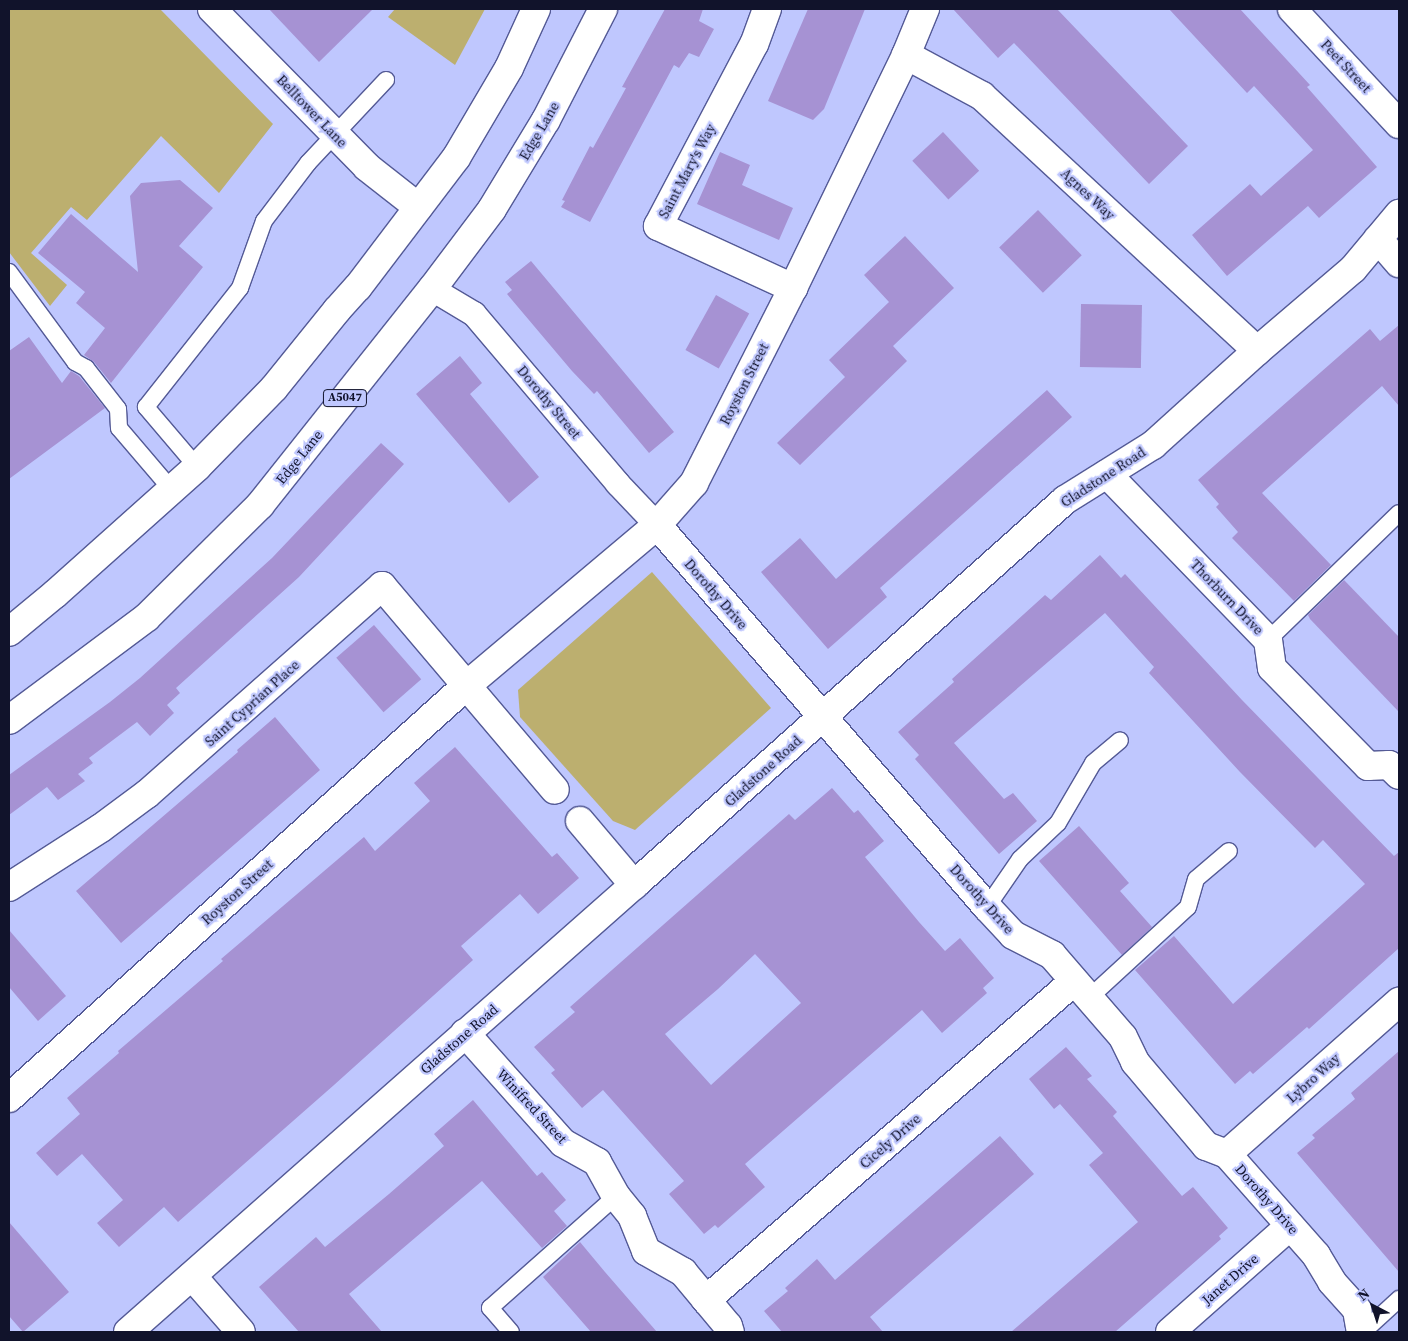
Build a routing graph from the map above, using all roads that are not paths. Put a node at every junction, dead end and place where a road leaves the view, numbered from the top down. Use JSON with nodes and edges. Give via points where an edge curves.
{"nodes":[{"id":1,"x":212,"y":9,"type":"edge"},
{"id":2,"x":536,"y":9,"type":"edge"},
{"id":3,"x":603,"y":9,"type":"edge"},
{"id":4,"x":767,"y":9,"type":"edge"},
{"id":5,"x":925,"y":9,"type":"edge"},
{"id":6,"x":1292,"y":9,"type":"edge"},
{"id":7,"x":906,"y":54,"type":"junction"},
{"id":8,"x":386,"y":80,"type":"dead end"},
{"id":9,"x":1399,"y":124,"type":"edge"},
{"id":10,"x":336,"y":135,"type":"junction"},
{"id":11,"x":418,"y":207,"type":"junction"},
{"id":12,"x":1399,"y":214,"type":"edge"},
{"id":13,"x":1378,"y":239,"type":"junction"},
{"id":14,"x":1399,"y":263,"type":"edge"},
{"id":15,"x":9,"y":272,"type":"edge"},
{"id":16,"x":793,"y":288,"type":"junction"},
{"id":17,"x":432,"y":290,"type":"junction"},
{"id":18,"x":1257,"y":351,"type":"junction"},
{"id":19,"x":197,"y":467,"type":"junction"},
{"id":20,"x":1107,"y":474,"type":"junction"},
{"id":21,"x":172,"y":490,"type":"junction"},
{"id":22,"x":1399,"y":513,"type":"edge"},
{"id":23,"x":656,"y":525,"type":"junction"},
{"id":24,"x":9,"y":632,"type":"edge"},
{"id":25,"x":1268,"y":640,"type":"junction"},
{"id":26,"x":466,"y":686,"type":"junction"},
{"id":27,"x":822,"y":718,"type":"junction"},
{"id":28,"x":9,"y":720,"type":"edge"},
{"id":29,"x":1120,"y":740,"type":"dead end"},
{"id":30,"x":1399,"y":775,"type":"edge"},
{"id":31,"x":555,"y":790,"type":"dead end"},
{"id":32,"x":580,"y":821,"type":"dead end"},
{"id":33,"x":1229,"y":851,"type":"dead end"},
{"id":34,"x":634,"y":885,"type":"junction"},
{"id":35,"x":9,"y":887,"type":"edge"},
{"id":36,"x":987,"y":907,"type":"junction"},
{"id":37,"x":1081,"y":989,"type":"junction"},
{"id":38,"x":1399,"y":1002,"type":"edge"},
{"id":39,"x":465,"y":1033,"type":"junction"},
{"id":40,"x":9,"y":1098,"type":"edge"},
{"id":41,"x":1227,"y":1154,"type":"junction"},
{"id":42,"x":616,"y":1196,"type":"junction"},
{"id":43,"x":1290,"y":1226,"type":"junction"},
{"id":44,"x":192,"y":1276,"type":"junction"},
{"id":45,"x":1399,"y":1299,"type":"edge"},
{"id":46,"x":706,"y":1300,"type":"junction"},
{"id":47,"x":128,"y":1332,"type":"edge"},
{"id":48,"x":240,"y":1332,"type":"edge"},
{"id":49,"x":511,"y":1332,"type":"edge"},
{"id":50,"x":730,"y":1332,"type":"edge"},
{"id":51,"x":1170,"y":1332,"type":"edge"},
{"id":52,"x":1362,"y":1332,"type":"edge"}],
"edges":[{"from":1,"to":10,"type":"main road","name":"Belltower Lane"},
{"from":2,"to":11,"type":"main road","via":[[508,68],[460,150]]},
{"from":3,"to":17,"type":"main road","name":"Edge Lane","number":"A5047","via":[[546,120],[497,201]]},
{"from":4,"to":16,"type":"main road","name":"Saint Mary's Way","via":[[754,44],[658,226]]},
{"from":5,"to":7,"type":"main road","name":"Royston Street"},
{"from":6,"to":9,"type":"main road","name":"Peet Street"},
{"from":7,"to":16,"type":"main road","name":"Royston Street"},
{"from":7,"to":18,"type":"main road","name":"Agnes Way","via":[[982,96]]},
{"from":8,"to":10,"type":"lane"},
{"from":10,"to":11,"type":"main road","name":"Belltower Lane","via":[[367,167]]},
{"from":10,"to":19,"type":"lane","via":[[308,163],[264,222],[240,288],[146,407]]},
{"from":11,"to":19,"type":"main road","via":[[358,288],[274,388]]},
{"from":12,"to":13,"type":"main road","name":"Gladstone Road"},
{"from":13,"to":14,"type":"main road"},
{"from":13,"to":18,"type":"main road","name":"Gladstone Road","via":[[1353,269]]},
{"from":15,"to":21,"type":"lane","via":[[75,362],[86,368],[118,409],[119,428]]},
{"from":16,"to":23,"type":"main road","name":"Royston Street","via":[[694,483]]},
{"from":17,"to":23,"type":"street","name":"Dorothy Street","via":[[474,314]]},
{"from":17,"to":28,"type":"main road","name":"Edge Lane","number":"A5047","via":[[260,505],[147,617]]},
{"from":18,"to":20,"type":"main road","name":"Gladstone Road","via":[[1153,445]]},
{"from":19,"to":21,"type":"main road"},
{"from":20,"to":25,"type":"main road","name":"Thorburn Drive"},
{"from":20,"to":27,"type":"main road","name":"Gladstone Road","via":[[1065,500]]},
{"from":21,"to":24,"type":"main road"},
{"from":22,"to":25,"type":"lane"},
{"from":23,"to":26,"type":"main road","name":"Royston Street"},
{"from":23,"to":27,"type":"main road","name":"Dorothy Drive"},
{"from":25,"to":30,"type":"main road","name":"Thorburn Drive","via":[[1272,668],[1368,766],[1390,764]]},
{"from":26,"to":31,"type":"main road"},
{"from":26,"to":35,"type":"main road","name":"Saint Cyprian Place","via":[[382,586],[147,794]]},
{"from":26,"to":40,"type":"main road","name":"Royston Street"},
{"from":27,"to":34,"type":"main road","name":"Gladstone Road"},
{"from":27,"to":36,"type":"main road","name":"Dorothy Drive"},
{"from":29,"to":36,"type":"lane","via":[[1093,763],[1058,824],[1020,860]]},
{"from":32,"to":34,"type":"main road"},
{"from":33,"to":37,"type":"lane","via":[[1196,879],[1188,907]]},
{"from":34,"to":39,"type":"main road","name":"Gladstone Road"},
{"from":36,"to":37,"type":"main road","name":"Dorothy Drive","via":[[1013,935],[1052,955]]},
{"from":37,"to":41,"type":"main road","name":"Dorothy Drive","via":[[1123,1037],[1135,1062],[1206,1146]]},
{"from":37,"to":46,"type":"main road","name":"Cicely Drive"},
{"from":38,"to":41,"type":"main road","name":"Lybro Way"},
{"from":39,"to":42,"type":"main road","name":"Winifred Street","via":[[563,1143],[597,1162]]},
{"from":39,"to":44,"type":"main road","name":"Gladstone Road"},
{"from":41,"to":43,"type":"main road","name":"Dorothy Drive"},
{"from":42,"to":46,"type":"main road","name":"Winifred Street","via":[[632,1216],[646,1252],[683,1272]]},
{"from":42,"to":49,"type":"lane","via":[[490,1308]]},
{"from":43,"to":51,"type":"main road","name":"Janet Drive"},
{"from":43,"to":52,"type":"main road","name":"Dorothy Drive","via":[[1357,1310]]},
{"from":44,"to":47,"type":"main road","name":"Gladstone Road"},
{"from":44,"to":48,"type":"main road"},
{"from":45,"to":52,"type":"lane"},
{"from":46,"to":50,"type":"main road","name":"Winifred Street"}]}
